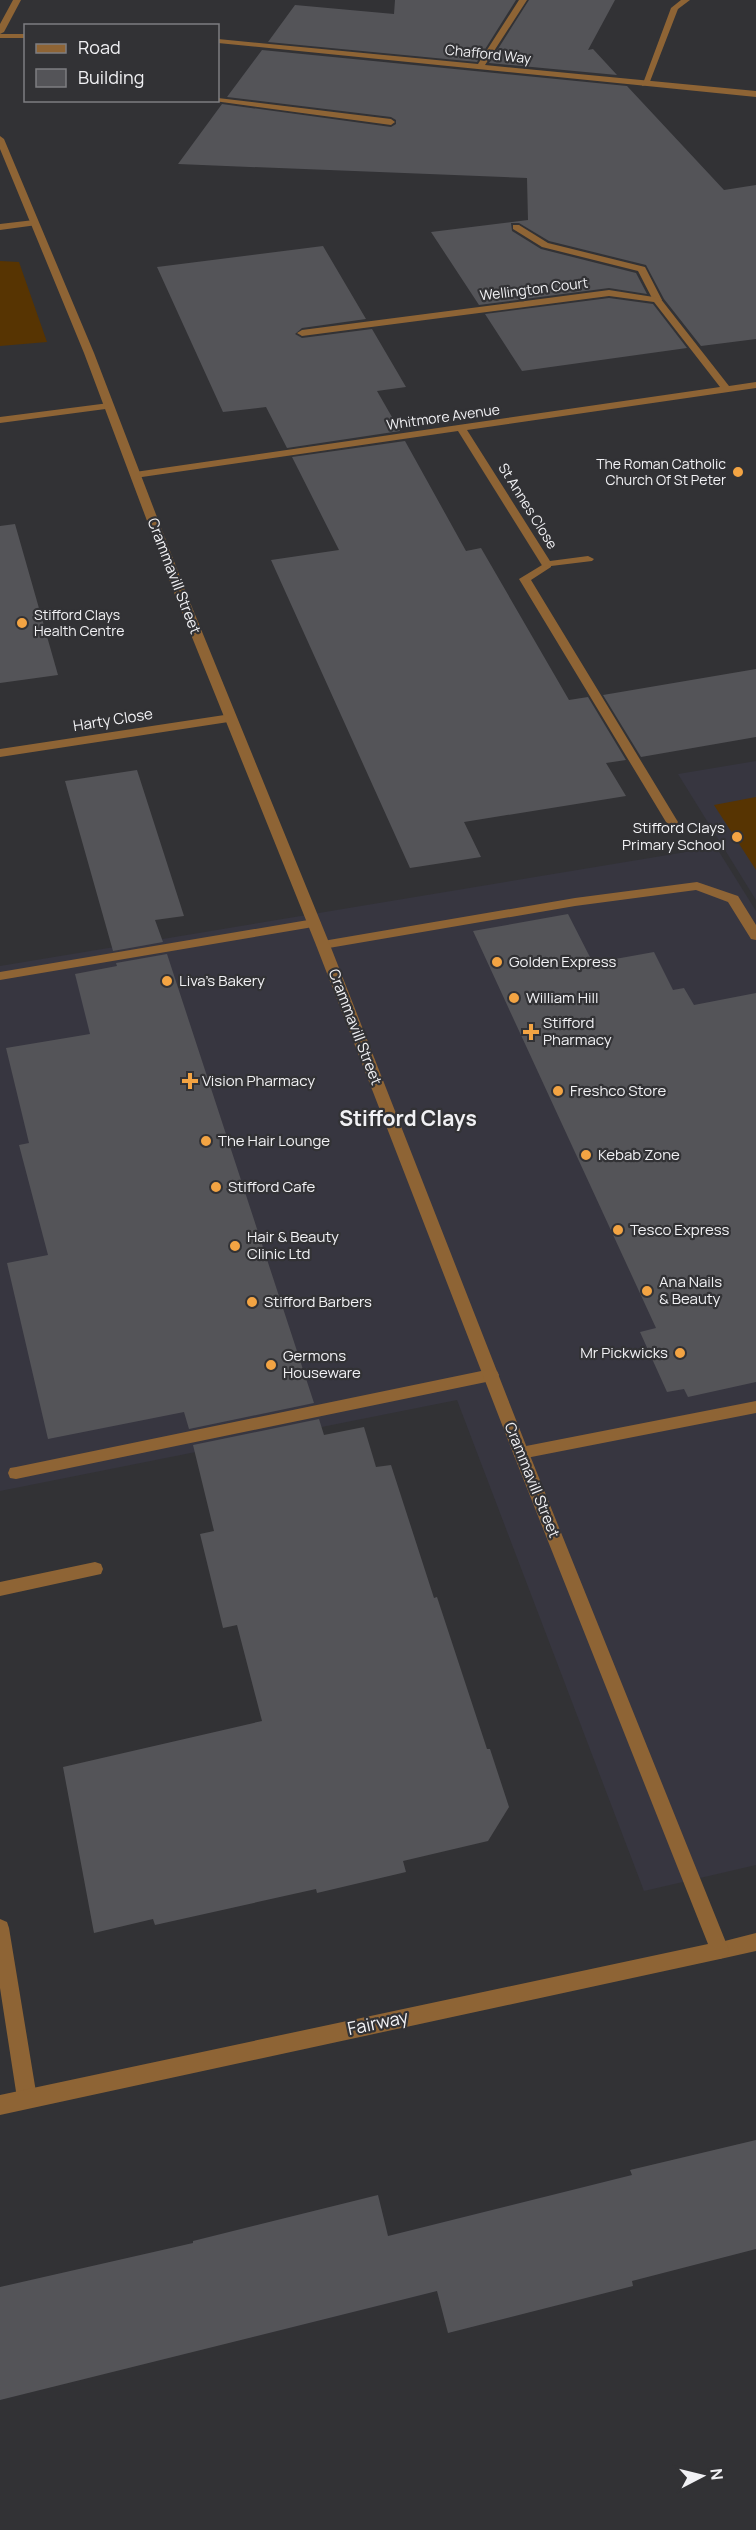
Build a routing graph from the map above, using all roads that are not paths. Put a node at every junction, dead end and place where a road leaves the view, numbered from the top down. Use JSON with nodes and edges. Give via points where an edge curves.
{"nodes":[{"id":1,"x":17,"y":0,"type":"edge"},
{"id":2,"x":523,"y":0,"type":"edge"},
{"id":3,"x":686,"y":0,"type":"edge"},
{"id":4,"x":0,"y":34,"type":"edge"},
{"id":5,"x":24,"y":36,"type":"edge"},
{"id":6,"x":219,"y":41,"type":"edge"},
{"id":7,"x":480,"y":67,"type":"junction"},
{"id":8,"x":645,"y":84,"type":"junction"},
{"id":9,"x":756,"y":94,"type":"edge"},
{"id":10,"x":219,"y":101,"type":"edge"},
{"id":11,"x":391,"y":122,"type":"dead end"},
{"id":12,"x":0,"y":139,"type":"edge"},
{"id":13,"x":34,"y":223,"type":"junction"},
{"id":14,"x":0,"y":227,"type":"edge"},
{"id":15,"x":516,"y":228,"type":"dead end"},
{"id":16,"x":657,"y":300,"type":"junction"},
{"id":17,"x":302,"y":333,"type":"dead end"},
{"id":18,"x":756,"y":385,"type":"edge"},
{"id":19,"x":726,"y":390,"type":"junction"},
{"id":20,"x":109,"y":406,"type":"junction"},
{"id":21,"x":0,"y":420,"type":"edge"},
{"id":22,"x":461,"y":428,"type":"junction"},
{"id":23,"x":135,"y":475,"type":"junction"},
{"id":24,"x":588,"y":559,"type":"dead end"},
{"id":25,"x":547,"y":565,"type":"junction"},
{"id":26,"x":231,"y":718,"type":"junction"},
{"id":27,"x":0,"y":753,"type":"edge"},
{"id":28,"x":672,"y":822,"type":"dead end"},
{"id":29,"x":314,"y":923,"type":"junction"},
{"id":30,"x":756,"y":936,"type":"edge"},
{"id":31,"x":323,"y":945,"type":"junction"},
{"id":32,"x":0,"y":976,"type":"edge"},
{"id":33,"x":491,"y":1375,"type":"junction"},
{"id":34,"x":756,"y":1407,"type":"edge"},
{"id":35,"x":521,"y":1453,"type":"junction"},
{"id":36,"x":16,"y":1473,"type":"dead end"},
{"id":37,"x":95,"y":1569,"type":"dead end"},
{"id":38,"x":0,"y":1589,"type":"edge"},
{"id":39,"x":0,"y":1928,"type":"edge"},
{"id":40,"x":756,"y":1942,"type":"edge"},
{"id":41,"x":720,"y":1950,"type":"junction"},
{"id":42,"x":27,"y":2098,"type":"junction"},
{"id":43,"x":0,"y":2105,"type":"edge"}],
"edges":[{"from":1,"to":4,"type":"street"},
{"from":2,"to":7,"type":"street"},
{"from":3,"to":8,"type":"street","via":[[675,8]]},
{"from":4,"to":5,"type":"street"},
{"from":6,"to":7,"type":"street","name":"Chafford Way"},
{"from":7,"to":8,"type":"street","name":"Chafford Way"},
{"from":8,"to":9,"type":"street","name":"Chafford Way"},
{"from":10,"to":11,"type":"street"},
{"from":12,"to":13,"type":"street","name":"Crammavill Street"},
{"from":13,"to":14,"type":"street"},
{"from":13,"to":20,"type":"street","name":"Crammavill Street"},
{"from":15,"to":16,"type":"street","via":[[545,245],[642,269]]},
{"from":16,"to":17,"type":"street","name":"Wellington Court","via":[[609,293]]},
{"from":16,"to":19,"type":"street"},
{"from":18,"to":19,"type":"street","name":"Whitmore Avenue"},
{"from":19,"to":22,"type":"street","name":"Whitmore Avenue"},
{"from":20,"to":21,"type":"street"},
{"from":20,"to":23,"type":"street","name":"Crammavill Street"},
{"from":22,"to":23,"type":"street","name":"Whitmore Avenue"},
{"from":22,"to":25,"type":"street","name":"St Annes Close"},
{"from":23,"to":26,"type":"street","name":"Crammavill Street"},
{"from":24,"to":25,"type":"street","name":"St Annes Close"},
{"from":25,"to":28,"type":"street","via":[[525,579]]},
{"from":26,"to":27,"type":"street","name":"Harty Close"},
{"from":26,"to":29,"type":"street","name":"Crammavill Street"},
{"from":29,"to":31,"type":"street","name":"Crammavill Street"},
{"from":29,"to":32,"type":"street"},
{"from":30,"to":31,"type":"street","via":[[733,899],[697,886],[575,902]]},
{"from":31,"to":33,"type":"street","name":"Crammavill Street"},
{"from":33,"to":35,"type":"street","name":"Crammavill Street"},
{"from":33,"to":36,"type":"street"},
{"from":34,"to":35,"type":"street"},
{"from":35,"to":41,"type":"street","name":"Crammavill Street"},
{"from":37,"to":38,"type":"street"},
{"from":39,"to":42,"type":"street"},
{"from":40,"to":41,"type":"street","name":"Fairway"},
{"from":41,"to":42,"type":"street","name":"Fairway"},
{"from":42,"to":43,"type":"street","name":"Fairway"}]}
